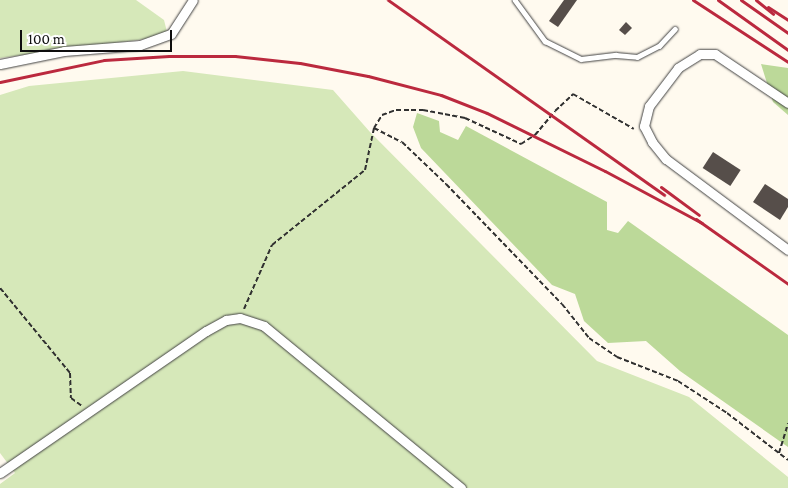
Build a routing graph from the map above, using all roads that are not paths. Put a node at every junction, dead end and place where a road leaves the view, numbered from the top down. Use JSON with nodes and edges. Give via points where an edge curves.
{"nodes":[{"id":1,"x":193,"y":0,"type":"edge"},
{"id":2,"x":515,"y":0,"type":"edge"},
{"id":3,"x":675,"y":30,"type":"dead end"},
{"id":4,"x":0,"y":64,"type":"edge"},
{"id":5,"x":788,"y":103,"type":"edge"},
{"id":6,"x":788,"y":250,"type":"edge"},
{"id":7,"x":0,"y":473,"type":"edge"},
{"id":8,"x":461,"y":488,"type":"edge"}],
"edges":[{"from":1,"to":4,"type":"street","via":[[172,34],[140,45],[64,51]]},
{"from":2,"to":3,"type":"lane","via":[[545,41],[581,59],[616,55],[637,57],[660,46]]},
{"from":5,"to":6,"type":"street","via":[[715,54],[700,54],[678,68],[649,106],[644,126],[666,159]]},
{"from":7,"to":8,"type":"street","via":[[206,331],[226,320],[240,318],[264,326]]}]}
